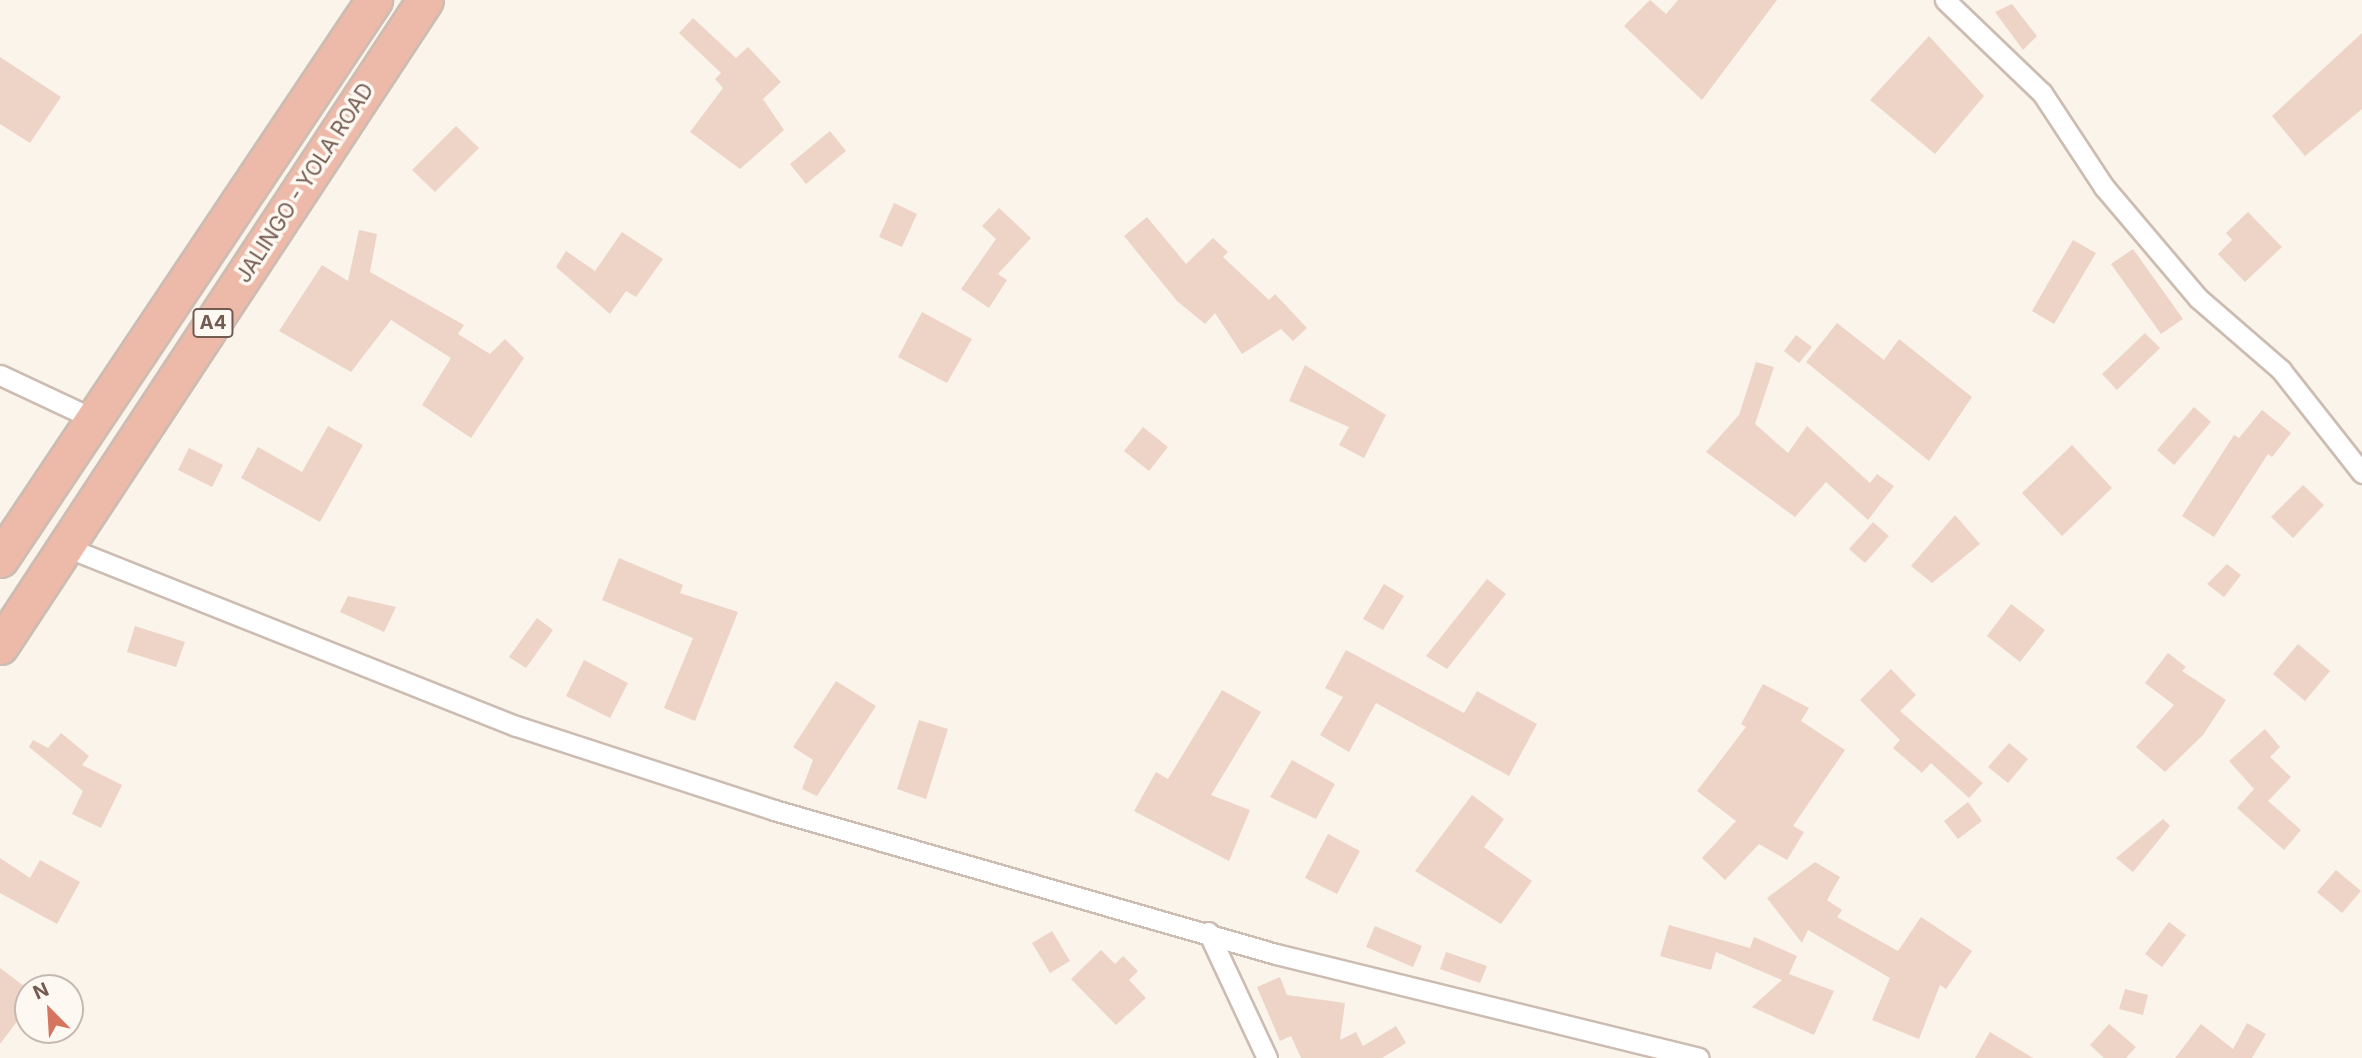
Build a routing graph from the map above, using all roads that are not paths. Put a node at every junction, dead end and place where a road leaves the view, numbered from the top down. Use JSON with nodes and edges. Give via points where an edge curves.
{"nodes":[{"id":1,"x":374,"y":0,"type":"edge"},
{"id":2,"x":425,"y":0,"type":"edge"},
{"id":3,"x":1945,"y":0,"type":"edge"},
{"id":4,"x":0,"y":375,"type":"edge"},
{"id":5,"x":94,"y":419,"type":"junction"},
{"id":6,"x":2362,"y":473,"type":"edge"},
{"id":7,"x":66,"y":547,"type":"junction"},
{"id":8,"x":0,"y":559,"type":"edge"},
{"id":9,"x":0,"y":646,"type":"edge"},
{"id":10,"x":1208,"y":932,"type":"junction"},
{"id":11,"x":1267,"y":1058,"type":"edge"},
{"id":12,"x":1698,"y":1058,"type":"edge"}],
"edges":[{"from":1,"to":5,"type":"highway","number":"A4"},
{"from":2,"to":7,"type":"highway","name":"JALINGO - YOLA ROAD","number":"A4"},
{"from":3,"to":6,"type":"street","via":[[2042,93],[2147,237],[2199,298],[2281,370]]},
{"from":4,"to":5,"type":"street"},
{"from":5,"to":8,"type":"highway","number":"A4"},
{"from":7,"to":9,"type":"highway","name":"JALINGO - YOLA ROAD","number":"A4"},
{"from":7,"to":10,"type":"street","via":[[516,726],[774,810]]},
{"from":10,"to":11,"type":"street"},
{"from":10,"to":12,"type":"street"}]}
